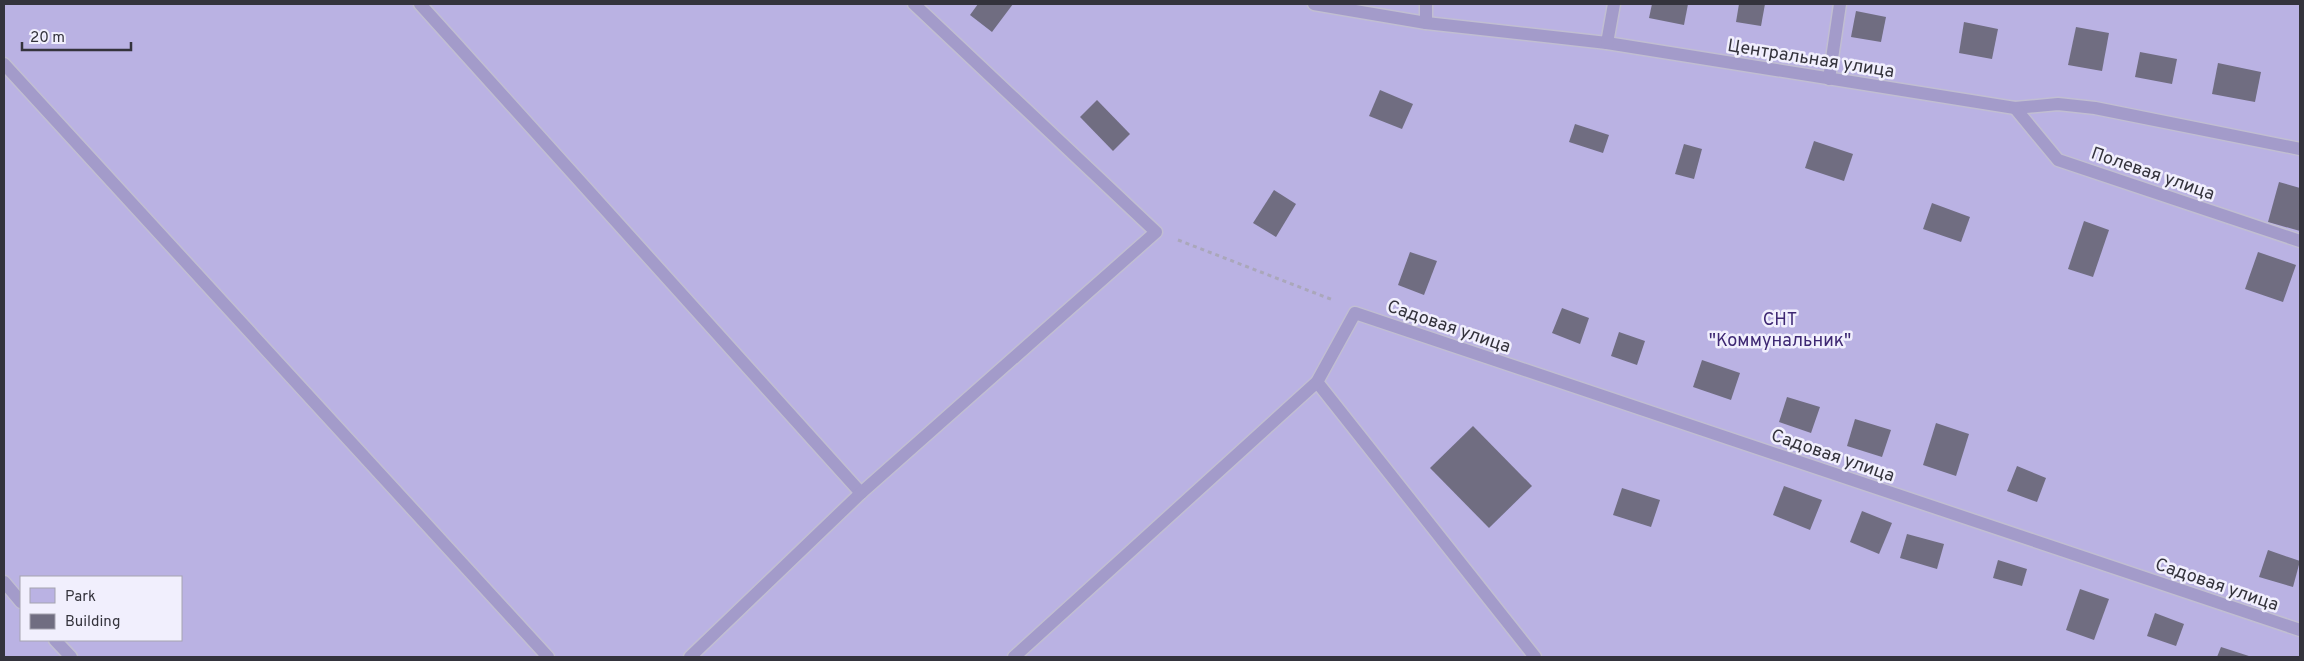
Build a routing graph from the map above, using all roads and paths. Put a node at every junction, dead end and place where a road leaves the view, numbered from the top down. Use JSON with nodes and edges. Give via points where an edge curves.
{"nodes":[{"id":1,"x":420,"y":4,"type":"edge"},
{"id":2,"x":914,"y":4,"type":"edge"},
{"id":3,"x":1314,"y":4,"type":"edge"},
{"id":4,"x":1426,"y":4,"type":"edge"},
{"id":5,"x":1614,"y":4,"type":"edge"},
{"id":6,"x":1840,"y":4,"type":"edge"},
{"id":7,"x":1426,"y":23,"type":"junction"},
{"id":8,"x":1607,"y":43,"type":"junction"},
{"id":9,"x":4,"y":64,"type":"edge"},
{"id":10,"x":1829,"y":79,"type":"junction"},
{"id":11,"x":2015,"y":108,"type":"junction"},
{"id":12,"x":2300,"y":149,"type":"edge"},
{"id":13,"x":1156,"y":232,"type":"junction"},
{"id":14,"x":2300,"y":241,"type":"edge"},
{"id":15,"x":1355,"y":313,"type":"junction"},
{"id":16,"x":1317,"y":382,"type":"junction"},
{"id":17,"x":861,"y":493,"type":"junction"},
{"id":18,"x":4,"y":582,"type":"edge"},
{"id":19,"x":20,"y":601,"type":"edge"},
{"id":20,"x":2300,"y":630,"type":"edge"},
{"id":21,"x":56,"y":641,"type":"edge"},
{"id":22,"x":71,"y":657,"type":"edge"},
{"id":23,"x":548,"y":657,"type":"edge"},
{"id":24,"x":690,"y":657,"type":"edge"},
{"id":25,"x":1014,"y":657,"type":"edge"},
{"id":26,"x":1535,"y":657,"type":"edge"}],
"edges":[{"from":1,"to":17,"type":"lane"},
{"from":2,"to":13,"type":"lane"},
{"from":3,"to":7,"type":"lane","name":"Центральная улица"},
{"from":4,"to":7,"type":"lane"},
{"from":5,"to":8,"type":"lane"},
{"from":6,"to":10,"type":"lane"},
{"from":7,"to":8,"type":"lane","name":"Центральная улица"},
{"from":8,"to":10,"type":"lane","name":"Центральная улица"},
{"from":9,"to":23,"type":"lane"},
{"from":10,"to":11,"type":"lane","name":"Центральная улица"},
{"from":11,"to":12,"type":"lane","name":"Центральная улица","via":[[2058,104],[2095,108]]},
{"from":11,"to":14,"type":"lane","name":"Полевая улица","via":[[2058,160]]},
{"from":13,"to":15,"type":"path","via":[[1324,295]]},
{"from":13,"to":17,"type":"lane"},
{"from":15,"to":16,"type":"lane"},
{"from":15,"to":20,"type":"lane","name":"Садовая улица"},
{"from":16,"to":25,"type":"lane"},
{"from":16,"to":26,"type":"lane"},
{"from":17,"to":24,"type":"lane"},
{"from":18,"to":19,"type":"lane"},
{"from":21,"to":22,"type":"lane"}]}
